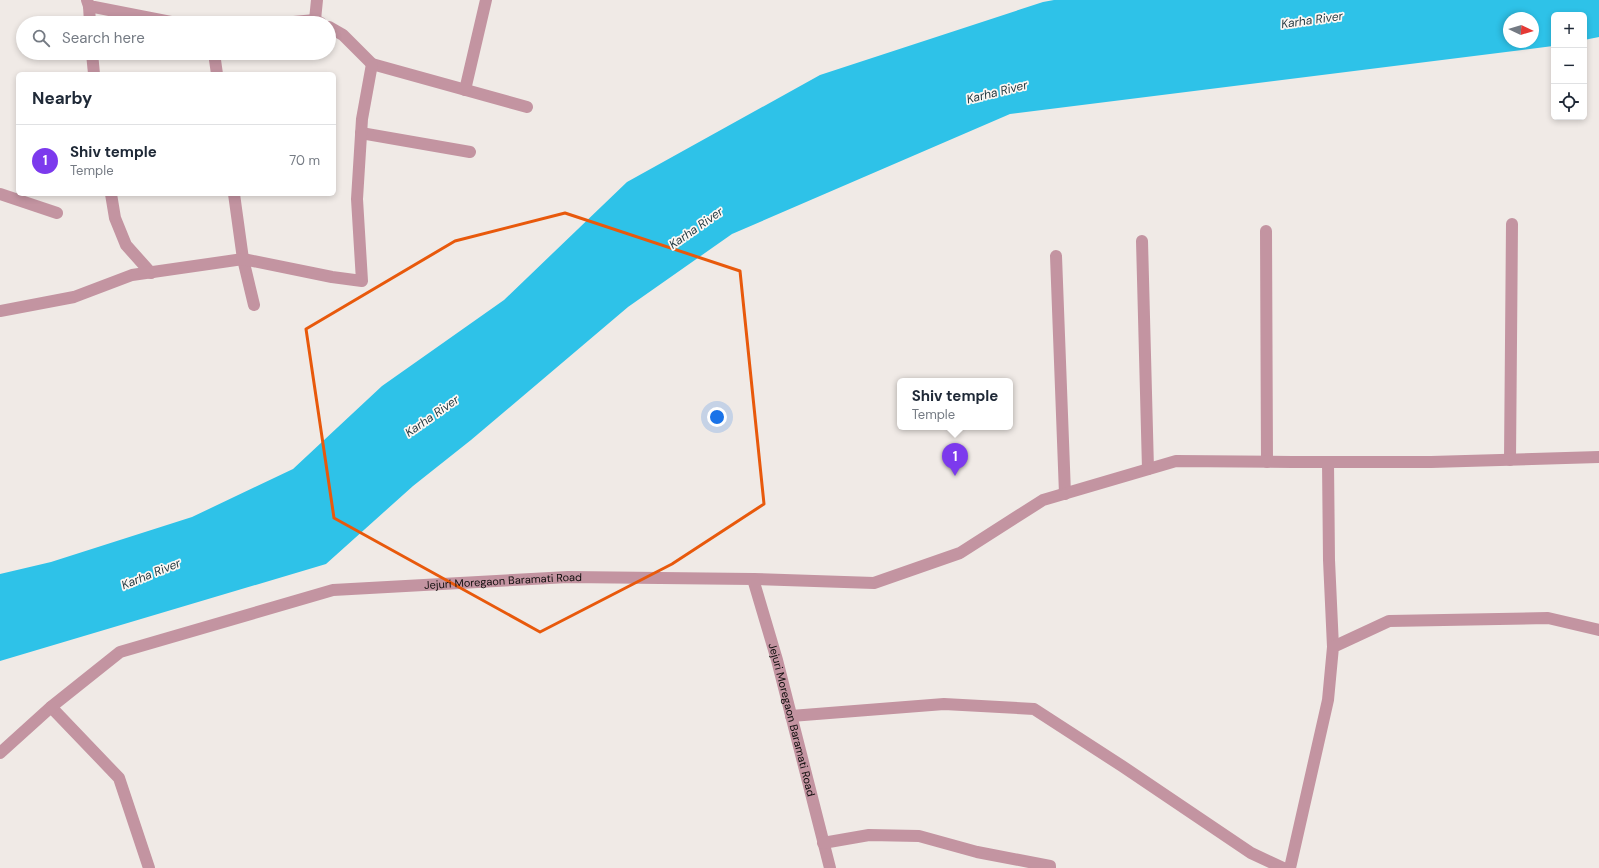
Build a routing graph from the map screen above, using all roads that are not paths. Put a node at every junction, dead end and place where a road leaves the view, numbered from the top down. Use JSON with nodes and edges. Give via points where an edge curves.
{"nodes":[{"id":1,"x":317,"y":0,"type":"edge"},
{"id":2,"x":486,"y":0,"type":"edge"},
{"id":3,"x":88,"y":3,"type":"edge"},
{"id":4,"x":89,"y":16,"type":"edge"},
{"id":5,"x":145,"y":16,"type":"edge"},
{"id":6,"x":318,"y":16,"type":"edge"},
{"id":7,"x":336,"y":31,"type":"edge"},
{"id":8,"x":93,"y":60,"type":"edge"},
{"id":9,"x":215,"y":60,"type":"edge"},
{"id":10,"x":372,"y":64,"type":"junction"},
{"id":11,"x":94,"y":72,"type":"edge"},
{"id":12,"x":217,"y":72,"type":"edge"},
{"id":13,"x":464,"y":90,"type":"junction"},
{"id":14,"x":527,"y":106,"type":"dead end"},
{"id":15,"x":361,"y":133,"type":"junction"},
{"id":16,"x":470,"y":152,"type":"dead end"},
{"id":17,"x":0,"y":194,"type":"edge"},
{"id":18,"x":111,"y":196,"type":"edge"},
{"id":19,"x":234,"y":196,"type":"edge"},
{"id":20,"x":57,"y":213,"type":"dead end"},
{"id":21,"x":1512,"y":224,"type":"dead end"},
{"id":22,"x":1266,"y":231,"type":"dead end"},
{"id":23,"x":1142,"y":241,"type":"dead end"},
{"id":24,"x":1056,"y":256,"type":"dead end"},
{"id":25,"x":243,"y":259,"type":"junction"},
{"id":26,"x":151,"y":273,"type":"junction"},
{"id":27,"x":254,"y":305,"type":"dead end"},
{"id":28,"x":0,"y":311,"type":"edge"},
{"id":29,"x":1599,"y":457,"type":"edge"},
{"id":30,"x":1510,"y":460,"type":"junction"},
{"id":31,"x":1267,"y":462,"type":"junction"},
{"id":32,"x":1328,"y":462,"type":"junction"},
{"id":33,"x":1148,"y":469,"type":"junction"},
{"id":34,"x":1064,"y":494,"type":"junction"},
{"id":35,"x":753,"y":579,"type":"junction"},
{"id":36,"x":1599,"y":630,"type":"edge"},
{"id":37,"x":1333,"y":647,"type":"junction"},
{"id":38,"x":51,"y":707,"type":"junction"},
{"id":39,"x":791,"y":716,"type":"junction"},
{"id":40,"x":0,"y":753,"type":"edge"},
{"id":41,"x":823,"y":843,"type":"junction"},
{"id":42,"x":149,"y":868,"type":"edge"},
{"id":43,"x":830,"y":868,"type":"edge"},
{"id":44,"x":1050,"y":868,"type":"edge"},
{"id":45,"x":1283,"y":868,"type":"edge"},
{"id":46,"x":1290,"y":868,"type":"edge"}],
"edges":[{"from":1,"to":6,"type":"street"},
{"from":2,"to":13,"type":"street"},
{"from":3,"to":4,"type":"street"},
{"from":3,"to":5,"type":"street"},
{"from":7,"to":10,"type":"street"},
{"from":8,"to":11,"type":"street"},
{"from":9,"to":12,"type":"street"},
{"from":10,"to":13,"type":"street"},
{"from":10,"to":15,"type":"street"},
{"from":13,"to":14,"type":"street"},
{"from":15,"to":16,"type":"street"},
{"from":15,"to":25,"type":"street","via":[[357,199],[362,281]]},
{"from":17,"to":20,"type":"street"},
{"from":18,"to":26,"type":"street","via":[[115,218],[126,245]]},
{"from":19,"to":25,"type":"street"},
{"from":21,"to":30,"type":"street"},
{"from":22,"to":31,"type":"street"},
{"from":23,"to":33,"type":"street"},
{"from":24,"to":34,"type":"street"},
{"from":25,"to":26,"type":"street"},
{"from":25,"to":27,"type":"street"},
{"from":26,"to":28,"type":"street","via":[[132,275],[74,297]]},
{"from":29,"to":30,"type":"street"},
{"from":30,"to":32,"type":"street"},
{"from":31,"to":32,"type":"street"},
{"from":31,"to":33,"type":"street","via":[[1176,461]]},
{"from":32,"to":37,"type":"street"},
{"from":33,"to":34,"type":"street"},
{"from":34,"to":35,"type":"street","via":[[1044,500],[960,554],[874,583]]},
{"from":35,"to":38,"type":"street","name":"Jejuri Moregaon Baramati Road","via":[[568,577],[333,590],[120,652]]},
{"from":35,"to":39,"type":"street","name":"Jejuri Moregaon Baramati Road"},
{"from":36,"to":37,"type":"street","via":[[1548,618],[1389,621]]},
{"from":37,"to":46,"type":"street","via":[[1328,700]]},
{"from":38,"to":40,"type":"street","name":"Jejuri Moregaon Baramati Road"},
{"from":38,"to":42,"type":"street","via":[[119,778]]},
{"from":39,"to":41,"type":"street","name":"Jejuri Moregaon Baramati Road"},
{"from":39,"to":45,"type":"street","via":[[944,704],[1034,709],[1251,853]]},
{"from":41,"to":43,"type":"street","name":"Jejuri Moregaon Baramati Road"},
{"from":41,"to":44,"type":"street","via":[[869,835],[919,836]]}]}
